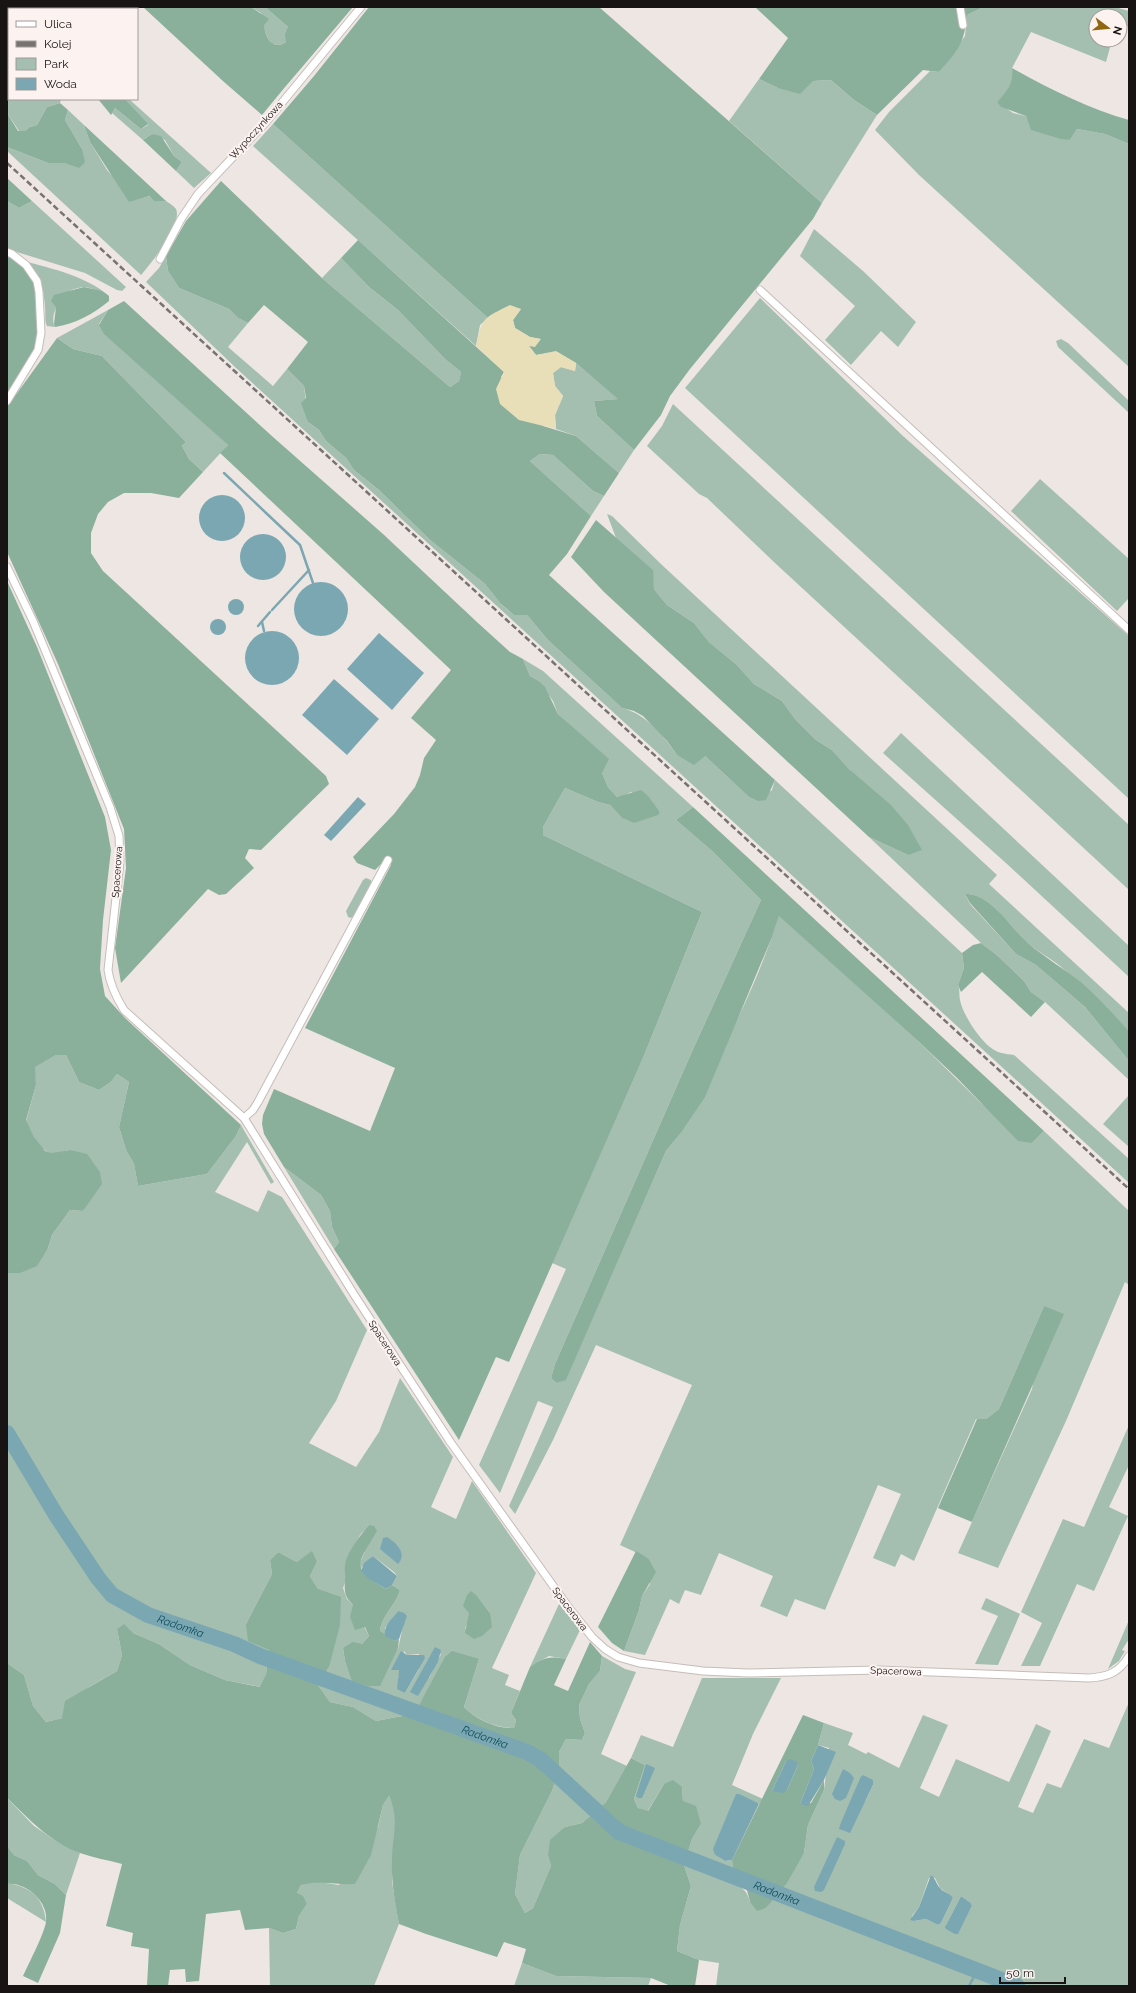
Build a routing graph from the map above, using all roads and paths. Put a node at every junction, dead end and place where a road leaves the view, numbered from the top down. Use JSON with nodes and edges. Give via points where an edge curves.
{"nodes":[{"id":1,"x":361,"y":7,"type":"edge"},
{"id":2,"x":960,"y":7,"type":"edge"},
{"id":3,"x":963,"y":25,"type":"dead end"},
{"id":4,"x":9,"y":253,"type":"edge"},
{"id":5,"x":160,"y":259,"type":"dead end"},
{"id":6,"x":760,"y":290,"type":"dead end"},
{"id":7,"x":7,"y":401,"type":"edge"},
{"id":8,"x":7,"y":567,"type":"edge"},
{"id":9,"x":1129,"y":630,"type":"edge"},
{"id":10,"x":388,"y":860,"type":"dead end"},
{"id":11,"x":244,"y":1118,"type":"junction"},
{"id":12,"x":1129,"y":1656,"type":"edge"}],
"edges":[{"from":1,"to":5,"type":"street","name":"Wypoczynkowa","via":[[266,122],[198,194],[181,219]]},
{"from":2,"to":3,"type":"street"},
{"from":4,"to":7,"type":"street","via":[[26,265],[37,281],[41,333],[38,350]]},
{"from":6,"to":9,"type":"street"},
{"from":8,"to":11,"type":"street","name":"Spacerowa","via":[[33,622],[110,807],[119,836],[120,862],[108,970],[114,995],[124,1010]]},
{"from":10,"to":11,"type":"street","via":[[258,1102]]},
{"from":11,"to":12,"type":"street","name":"Spacerowa","via":[[351,1290],[451,1443],[569,1608],[596,1641],[613,1654],[639,1663],[708,1672],[856,1670],[1089,1678],[1113,1673]]}]}
